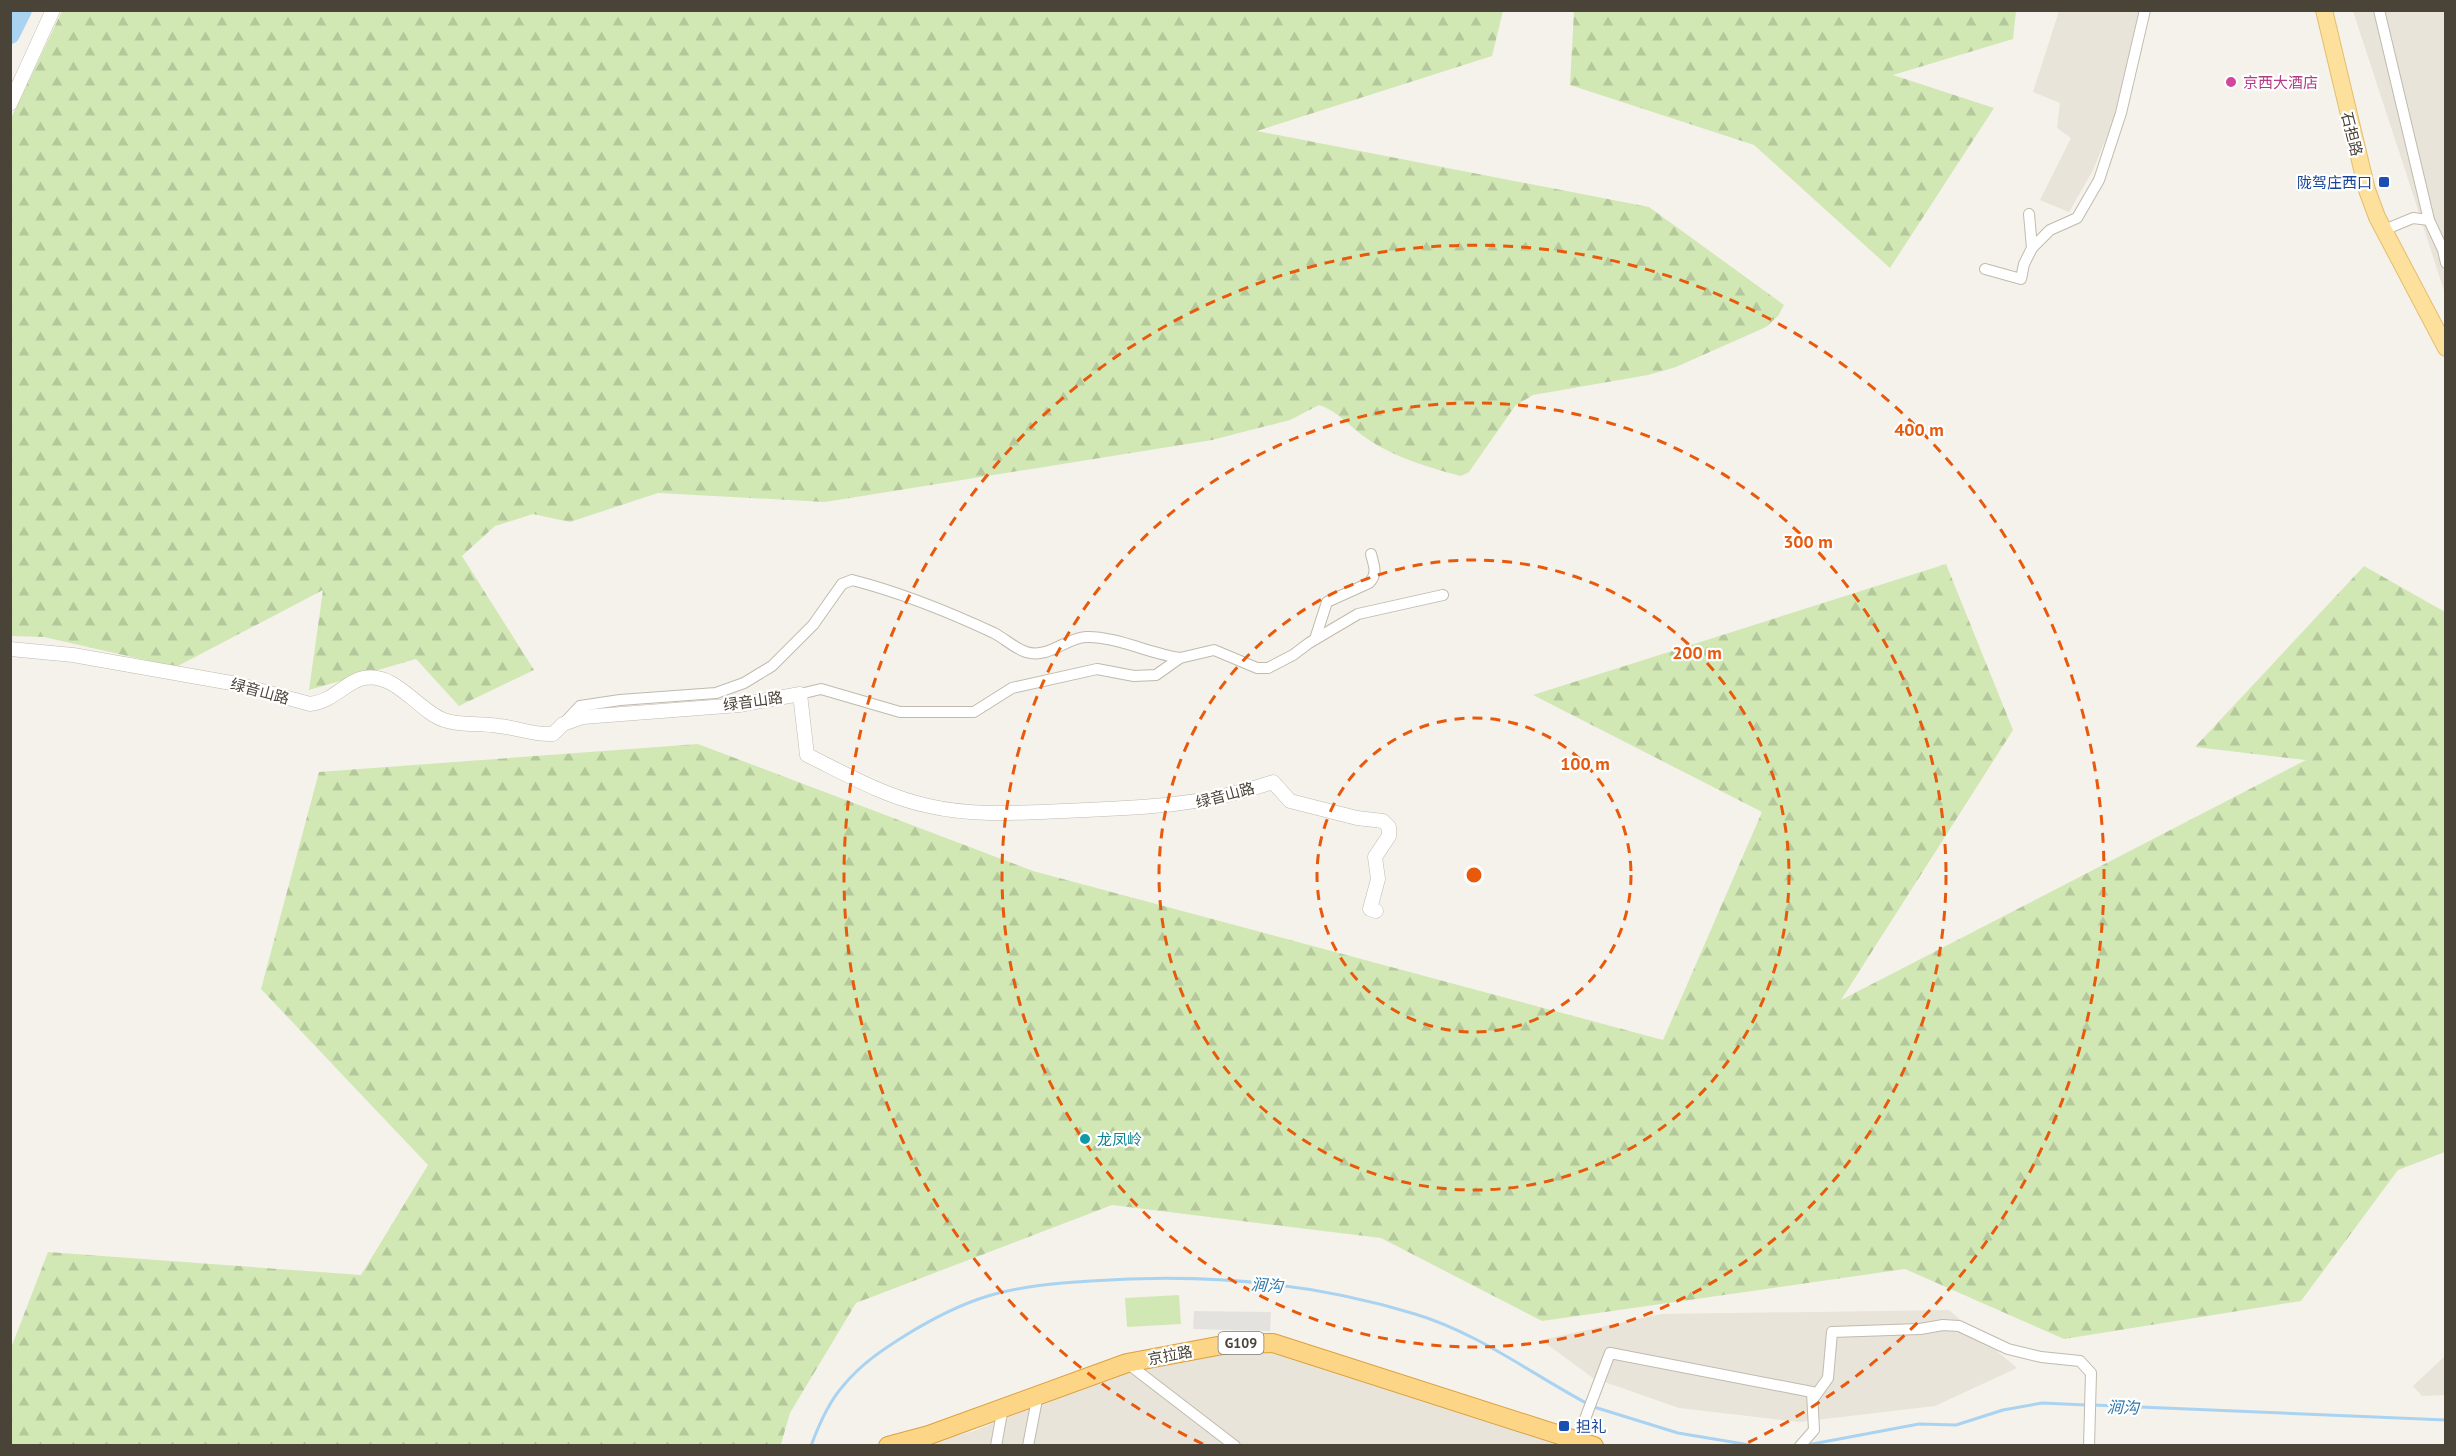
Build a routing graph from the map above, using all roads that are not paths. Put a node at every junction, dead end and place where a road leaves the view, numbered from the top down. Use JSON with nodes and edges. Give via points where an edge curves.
{"nodes":[{"id":1,"x":53,"y":10,"type":"edge"},
{"id":2,"x":2145,"y":10,"type":"edge"},
{"id":3,"x":2324,"y":10,"type":"edge"},
{"id":4,"x":2379,"y":10,"type":"edge"},
{"id":5,"x":10,"y":104,"type":"edge"},
{"id":6,"x":2030,"y":214,"type":"dead end"},
{"id":7,"x":2429,"y":220,"type":"junction"},
{"id":8,"x":2384,"y":230,"type":"junction"},
{"id":9,"x":2032,"y":248,"type":"junction"},
{"id":10,"x":2445,"y":263,"type":"edge"},
{"id":11,"x":1985,"y":269,"type":"dead end"},
{"id":12,"x":2444,"y":340,"type":"edge"},
{"id":13,"x":1371,"y":554,"type":"dead end"},
{"id":14,"x":1443,"y":595,"type":"dead end"},
{"id":15,"x":1315,"y":639,"type":"junction"},
{"id":16,"x":10,"y":649,"type":"edge"},
{"id":17,"x":1180,"y":658,"type":"junction"},
{"id":18,"x":800,"y":694,"type":"junction"},
{"id":19,"x":563,"y":724,"type":"junction"},
{"id":20,"x":1376,"y":911,"type":"dead end"},
{"id":21,"x":1127,"y":1363,"type":"junction"},
{"id":22,"x":1038,"y":1394,"type":"junction"},
{"id":23,"x":1813,"y":1399,"type":"junction"},
{"id":24,"x":1003,"y":1407,"type":"junction"},
{"id":25,"x":1586,"y":1444,"type":"edge"},
{"id":26,"x":888,"y":1446,"type":"edge"},
{"id":27,"x":996,"y":1446,"type":"edge"},
{"id":28,"x":1028,"y":1446,"type":"edge"},
{"id":29,"x":1235,"y":1446,"type":"edge"},
{"id":30,"x":1800,"y":1446,"type":"edge"},
{"id":31,"x":2089,"y":1446,"type":"edge"}],
"edges":[{"from":1,"to":5,"type":"street"},
{"from":2,"to":9,"type":"street","via":[[2121,113],[2098,180],[2077,218],[2050,230]]},
{"from":3,"to":8,"type":"main road","name":"石担路","via":[[2357,157]]},
{"from":4,"to":7,"type":"street"},
{"from":6,"to":9,"type":"street"},
{"from":7,"to":8,"type":"street","via":[[2413,218]]},
{"from":7,"to":10,"type":"street"},
{"from":8,"to":12,"type":"main road","name":"石担路"},
{"from":9,"to":11,"type":"street","via":[[2021,279]]},
{"from":13,"to":15,"type":"street","via":[[1374,578],[1327,602]]},
{"from":14,"to":15,"type":"street","via":[[1358,614]]},
{"from":15,"to":17,"type":"street","via":[[1268,668],[1257,668],[1214,650]]},
{"from":16,"to":19,"type":"street","name":"绿音山路","via":[[73,655],[237,684],[310,704],[321,703],[363,678],[383,681],[407,692],[445,721],[502,726],[534,735],[553,734]]},
{"from":17,"to":18,"type":"street","via":[[1156,675],[1134,676],[1097,669],[1012,688],[974,712],[900,712],[821,689]]},
{"from":17,"to":19,"type":"street","via":[[1094,637],[1074,638],[1043,652],[1026,652],[994,633],[852,580],[842,584],[813,625],[772,666],[744,683],[716,693],[580,706]]},
{"from":18,"to":19,"type":"street","name":"绿音山路","via":[[739,705],[583,717]]},
{"from":18,"to":20,"type":"street","name":"绿音山路","via":[[807,754],[879,790],[929,806],[997,814],[1161,808],[1192,804],[1273,782],[1290,801],[1357,818],[1383,820],[1389,827],[1389,836],[1376,857],[1378,879],[1370,909]]},
{"from":21,"to":22,"type":"highway","name":"京拉路","number":"G109"},
{"from":21,"to":25,"type":"highway","name":"京拉路","number":"G109","via":[[1228,1344],[1273,1343]]},
{"from":21,"to":29,"type":"street"},
{"from":22,"to":24,"type":"highway","name":"京拉路","number":"G109"},
{"from":22,"to":28,"type":"street"},
{"from":23,"to":25,"type":"street","via":[[1812,1392],[1610,1353],[1584,1419]]},
{"from":23,"to":30,"type":"street","via":[[1814,1430]]},
{"from":23,"to":31,"type":"street","via":[[1828,1378],[1832,1332],[1959,1326],[2008,1349],[2080,1361],[2091,1373]]},
{"from":24,"to":26,"type":"highway","name":"京拉路","number":"G109"},
{"from":24,"to":27,"type":"street"}]}
